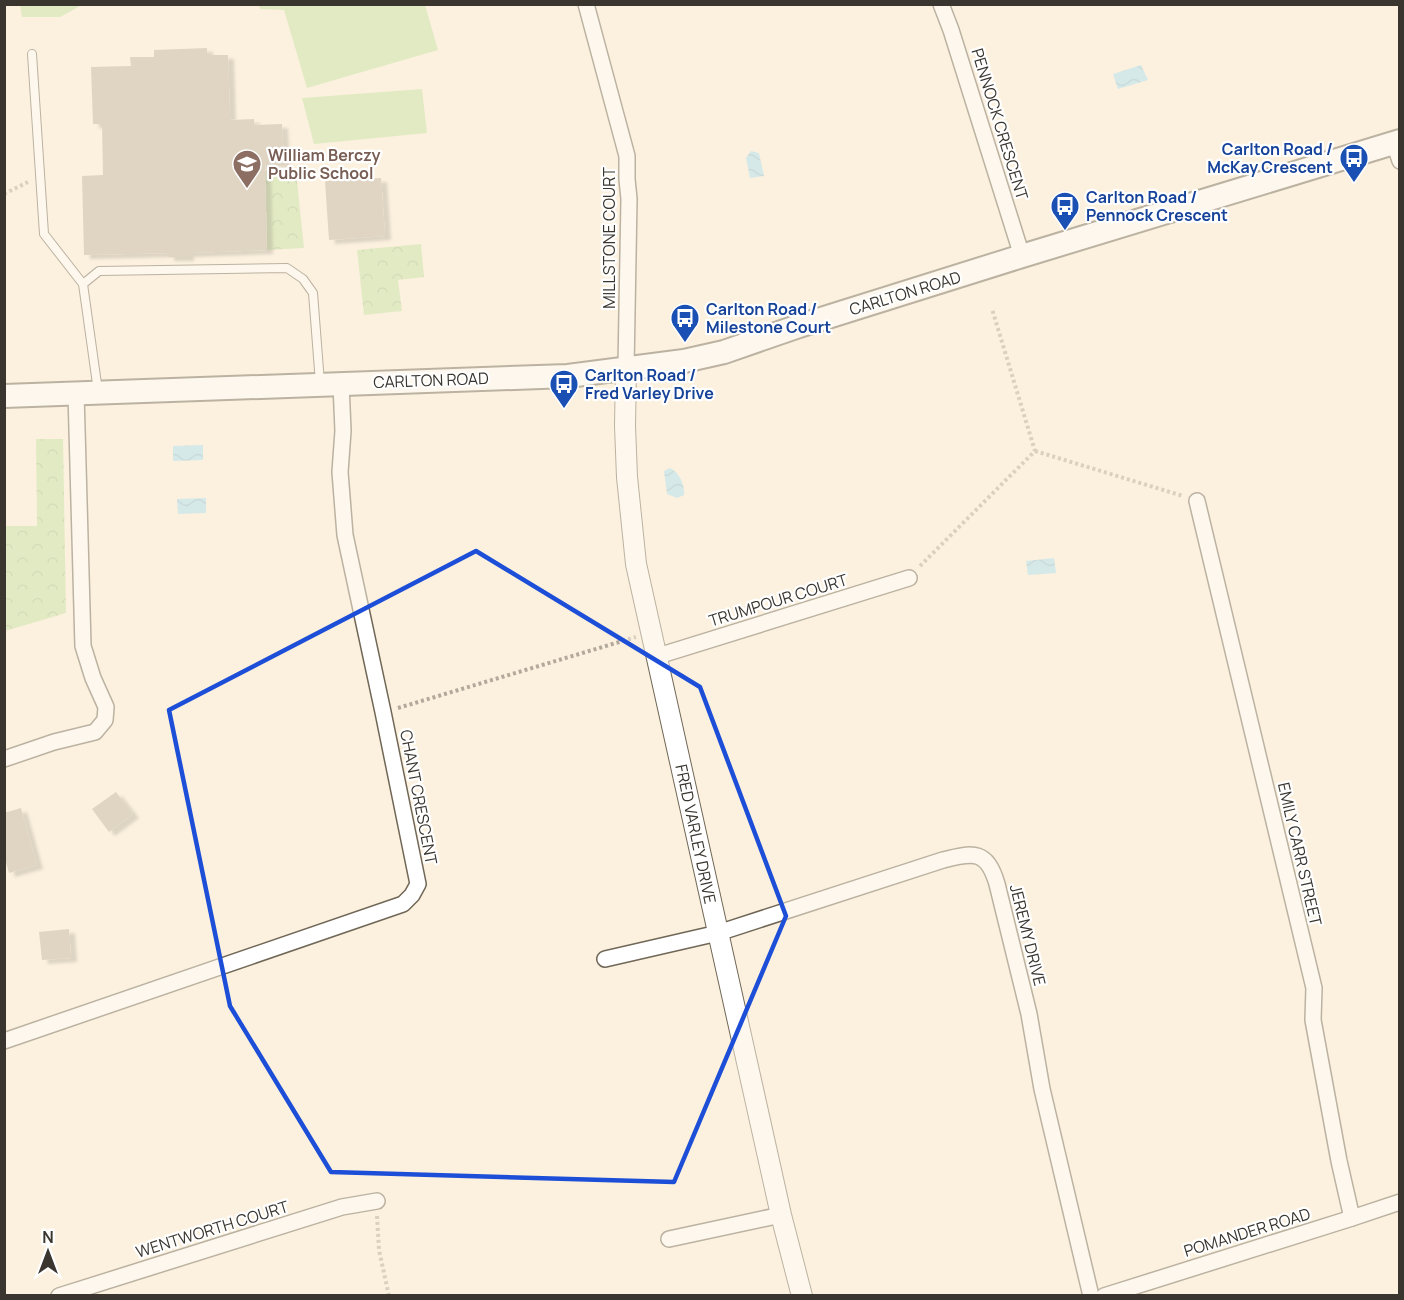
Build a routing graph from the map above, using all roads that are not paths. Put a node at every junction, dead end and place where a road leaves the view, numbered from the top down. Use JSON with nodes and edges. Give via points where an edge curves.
{"nodes":[{"id":1,"x":586,"y":4,"type":"edge"},
{"id":2,"x":941,"y":4,"type":"edge"},
{"id":3,"x":32,"y":54,"type":"dead end"},
{"id":4,"x":1398,"y":149,"type":"edge"},
{"id":5,"x":1022,"y":256,"type":"junction"},
{"id":6,"x":83,"y":284,"type":"junction"},
{"id":7,"x":626,"y":368,"type":"junction"},
{"id":8,"x":331,"y":384,"type":"junction"},
{"id":9,"x":87,"y":393,"type":"junction"},
{"id":10,"x":4,"y":396,"type":"edge"},
{"id":11,"x":1197,"y":501,"type":"road end"},
{"id":12,"x":909,"y":578,"type":"road end"},
{"id":13,"x":658,"y":656,"type":"junction"},
{"id":14,"x":4,"y":759,"type":"edge"},
{"id":15,"x":718,"y":933,"type":"junction"},
{"id":16,"x":606,"y":959,"type":"dead end"},
{"id":17,"x":4,"y":1041,"type":"edge"},
{"id":18,"x":377,"y":1201,"type":"road end"},
{"id":19,"x":1400,"y":1202,"type":"edge"},
{"id":20,"x":781,"y":1215,"type":"junction"},
{"id":21,"x":1352,"y":1218,"type":"junction"},
{"id":22,"x":669,"y":1239,"type":"dead end"},
{"id":23,"x":59,"y":1296,"type":"edge"},
{"id":24,"x":802,"y":1296,"type":"edge"},
{"id":25,"x":1091,"y":1296,"type":"edge"},
{"id":26,"x":1104,"y":1296,"type":"edge"}],
"edges":[{"from":1,"to":7,"type":"street","name":"MILLSTONE COURT","via":[[627,156]]},
{"from":2,"to":5,"type":"street","name":"PENNOCK CRESCENT"},
{"from":3,"to":6,"type":"lane","via":[[44,234]]},
{"from":4,"to":5,"type":"main road","name":"CARLTON ROAD"},
{"from":5,"to":7,"type":"main road","name":"CARLTON ROAD","via":[[724,352]]},
{"from":6,"to":8,"type":"lane","via":[[99,271],[287,268],[303,279],[313,293]]},
{"from":6,"to":9,"type":"lane"},
{"from":7,"to":8,"type":"main road","name":"CARLTON ROAD","via":[[568,376]]},
{"from":7,"to":13,"type":"street","name":"FRED VARLEY DRIVE","via":[[627,477],[636,564]]},
{"from":8,"to":9,"type":"main road","name":"CARLTON ROAD"},
{"from":8,"to":17,"type":"street","name":"CHANT CRESCENT","via":[[344,431],[340,472],[345,535],[417,884],[403,904]]},
{"from":9,"to":10,"type":"main road","name":"CARLTON ROAD"},
{"from":9,"to":14,"type":"street","via":[[83,646],[106,707],[105,720],[95,732]]},
{"from":11,"to":21,"type":"street","name":"EMILY CARR STREET","via":[[1314,988],[1313,1020]]},
{"from":12,"to":13,"type":"street","name":"TRUMPOUR COURT"},
{"from":13,"to":15,"type":"street","name":"FRED VARLEY DRIVE"},
{"from":15,"to":16,"type":"street","name":"JEREMY DRIVE"},
{"from":15,"to":20,"type":"street","name":"FRED VARLEY DRIVE"},
{"from":15,"to":25,"type":"street","name":"JEREMY DRIVE","via":[[943,860],[978,855],[986,861],[997,884],[1029,1014],[1042,1089]]},
{"from":18,"to":23,"type":"street","name":"WENTWORTH COURT","via":[[342,1206]]},
{"from":19,"to":21,"type":"street","name":"POMANDER ROAD"},
{"from":20,"to":22,"type":"street"},
{"from":20,"to":24,"type":"street","name":"FRED VARLEY DRIVE"},
{"from":21,"to":26,"type":"street","name":"POMANDER ROAD"}]}
